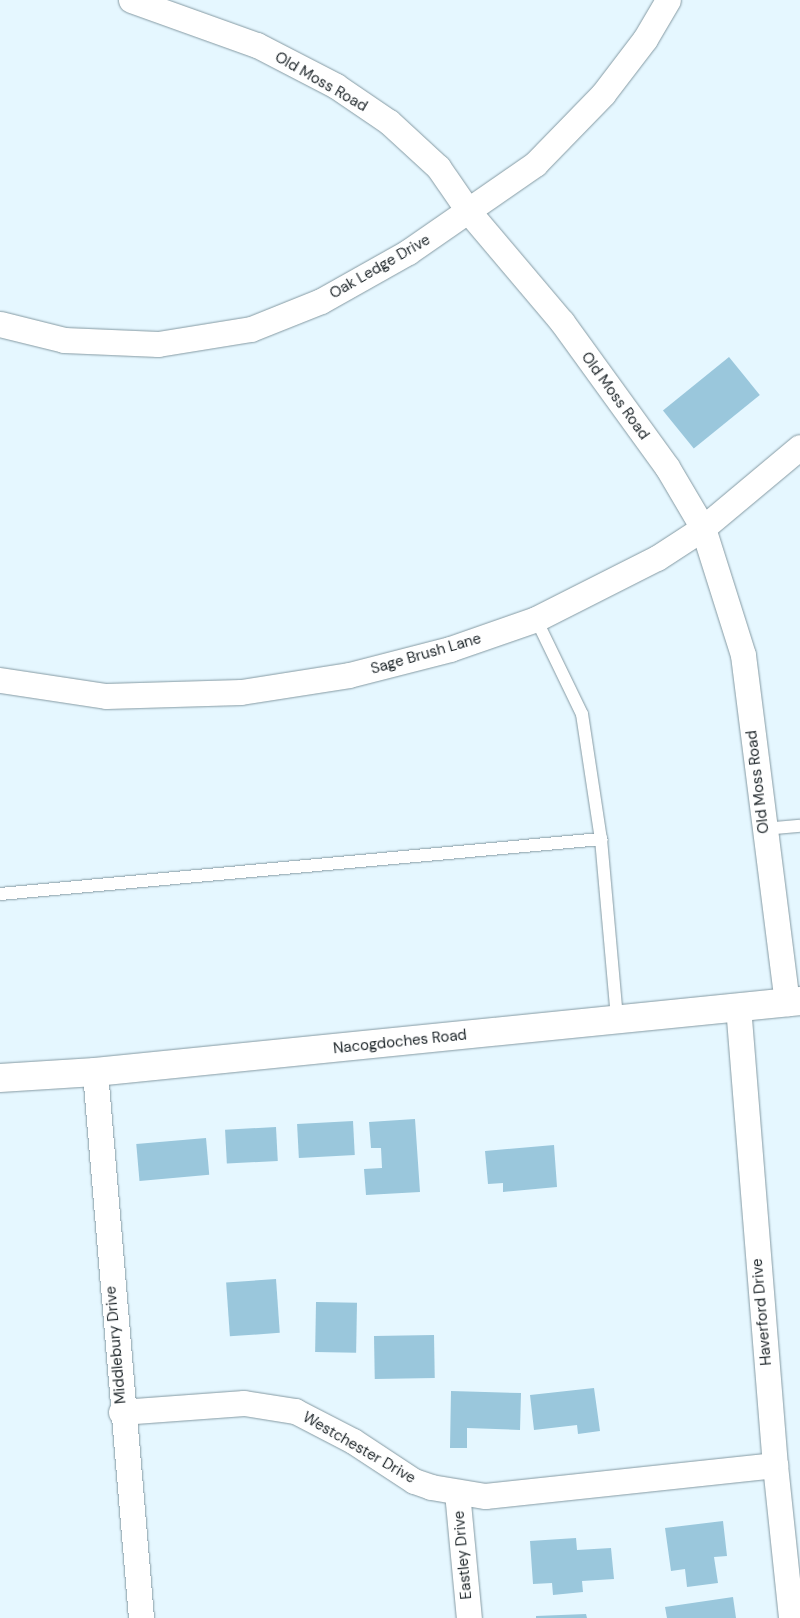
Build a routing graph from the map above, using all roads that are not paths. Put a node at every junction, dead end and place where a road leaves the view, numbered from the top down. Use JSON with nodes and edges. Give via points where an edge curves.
{"nodes":[{"id":1,"x":131,"y":0,"type":"edge"},
{"id":2,"x":668,"y":0,"type":"edge"},
{"id":3,"x":469,"y":212,"type":"junction"},
{"id":4,"x":0,"y":324,"type":"edge"},
{"id":5,"x":800,"y":447,"type":"edge"},
{"id":6,"x":704,"y":528,"type":"junction"},
{"id":7,"x":536,"y":619,"type":"junction"},
{"id":8,"x":0,"y":680,"type":"edge"},
{"id":9,"x":800,"y":826,"type":"edge"},
{"id":10,"x":764,"y":829,"type":"junction"},
{"id":11,"x":601,"y":839,"type":"junction"},
{"id":12,"x":0,"y":894,"type":"edge"},
{"id":13,"x":794,"y":1002,"type":"edge"},
{"id":14,"x":738,"y":1006,"type":"junction"},
{"id":15,"x":617,"y":1019,"type":"junction"},
{"id":16,"x":95,"y":1072,"type":"junction"},
{"id":17,"x":0,"y":1078,"type":"edge"},
{"id":18,"x":121,"y":1412,"type":"junction"},
{"id":19,"x":775,"y":1465,"type":"junction"},
{"id":20,"x":457,"y":1492,"type":"junction"},
{"id":21,"x":141,"y":1618,"type":"edge"},
{"id":22,"x":469,"y":1618,"type":"edge"},
{"id":23,"x":792,"y":1618,"type":"edge"}],
"edges":[{"from":1,"to":3,"type":"street","name":"Old Moss Road","via":[[257,45],[336,86],[389,122],[438,167]]},
{"from":2,"to":3,"type":"street","name":"Oak Ledge Drive","via":[[645,39],[603,94],[535,164]]},
{"from":3,"to":4,"type":"street","name":"Oak Ledge Drive","via":[[408,252],[321,301],[251,329],[205,339],[111,345],[64,340]]},
{"from":3,"to":6,"type":"street","name":"Old Moss Road","via":[[562,322],[667,467]]},
{"from":5,"to":6,"type":"street","name":"Sage Brush Lane"},
{"from":6,"to":7,"type":"street","name":"Sage Brush Lane","via":[[640,566]]},
{"from":6,"to":10,"type":"street","name":"Old Moss Road","via":[[743,655]]},
{"from":7,"to":8,"type":"street","name":"Sage Brush Lane","via":[[450,649],[349,676],[241,692],[106,696]]},
{"from":7,"to":11,"type":"lane","via":[[582,714]]},
{"from":9,"to":10,"type":"lane"},
{"from":10,"to":13,"type":"street","name":"Old Moss Road"},
{"from":11,"to":12,"type":"lane"},
{"from":11,"to":15,"type":"lane"},
{"from":13,"to":14,"type":"main road","name":"Nacogdoches Road"},
{"from":14,"to":15,"type":"main road","name":"Nacogdoches Road"},
{"from":14,"to":19,"type":"street","name":"Haverford Drive"},
{"from":15,"to":16,"type":"main road","name":"Nacogdoches Road"},
{"from":16,"to":17,"type":"main road","name":"Nacogdoches Road"},
{"from":16,"to":18,"type":"street","name":"Middlebury Drive"},
{"from":18,"to":20,"type":"street","name":"Westchester Drive","via":[[244,1403],[295,1411],[353,1441],[414,1481]]},
{"from":18,"to":21,"type":"street","name":"Middlebury Drive"},
{"from":19,"to":20,"type":"street","name":"Westchester Drive","via":[[485,1496]]},
{"from":19,"to":23,"type":"street","name":"Haverford Drive"},
{"from":20,"to":22,"type":"street","name":"Eastley Drive"}]}
